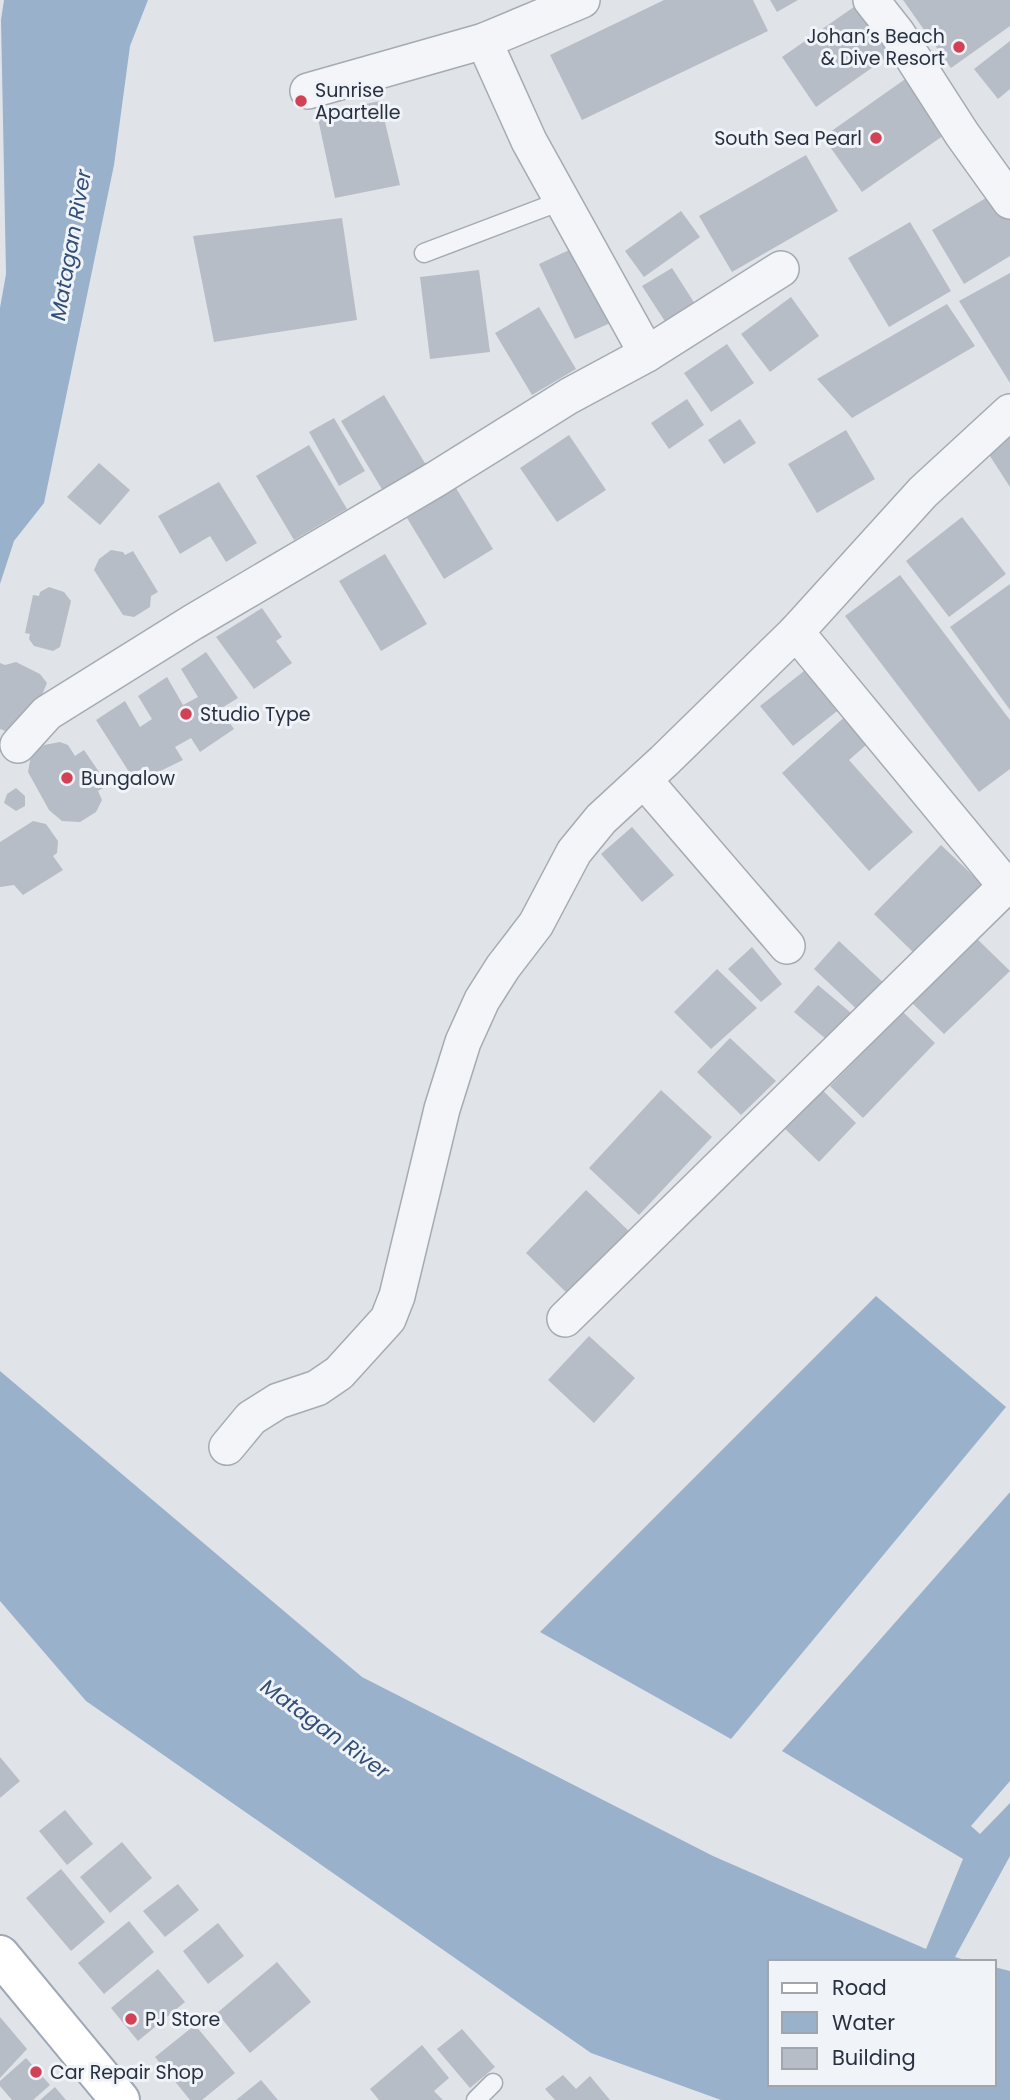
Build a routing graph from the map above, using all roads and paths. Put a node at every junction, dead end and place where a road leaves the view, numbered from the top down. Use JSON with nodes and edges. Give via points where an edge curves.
{"nodes":[{"id":1,"x":582,"y":0,"type":"edge"},
{"id":2,"x":871,"y":0,"type":"edge"},
{"id":3,"x":484,"y":41,"type":"junction"},
{"id":4,"x":308,"y":91,"type":"dead end"},
{"id":5,"x":561,"y":201,"type":"junction"},
{"id":6,"x":1010,"y":201,"type":"edge"},
{"id":7,"x":424,"y":253,"type":"dead end"},
{"id":8,"x":781,"y":269,"type":"dead end"},
{"id":9,"x":647,"y":354,"type":"junction"},
{"id":10,"x":1010,"y":412,"type":"edge"},
{"id":11,"x":796,"y":632,"type":"junction"},
{"id":12,"x":18,"y":745,"type":"dead end"},
{"id":13,"x":644,"y":780,"type":"junction"},
{"id":14,"x":1008,"y":884,"type":"edge"},
{"id":15,"x":787,"y":946,"type":"dead end"},
{"id":16,"x":565,"y":1319,"type":"dead end"},
{"id":17,"x":227,"y":1447,"type":"dead end"},
{"id":18,"x":0,"y":1955,"type":"edge"},
{"id":19,"x":493,"y":2083,"type":"dead end"},
{"id":20,"x":120,"y":2100,"type":"edge"},
{"id":21,"x":476,"y":2100,"type":"edge"}],
"edges":[{"from":1,"to":3,"type":"street"},
{"from":2,"to":6,"type":"street"},
{"from":3,"to":4,"type":"street"},
{"from":3,"to":5,"type":"street"},
{"from":5,"to":7,"type":"lane"},
{"from":5,"to":9,"type":"street"},
{"from":8,"to":9,"type":"street"},
{"from":9,"to":12,"type":"street","via":[[569,396],[170,636],[47,713]]},
{"from":10,"to":11,"type":"street","via":[[923,492]]},
{"from":11,"to":13,"type":"street"},
{"from":11,"to":14,"type":"street"},
{"from":13,"to":15,"type":"street"},
{"from":13,"to":17,"type":"street","via":[[601,819],[574,852],[537,924],[482,1000],[442,1109],[388,1319],[339,1373],[251,1418]]},
{"from":14,"to":16,"type":"street"},
{"from":18,"to":20,"type":"main road"},
{"from":19,"to":21,"type":"lane"}]}
